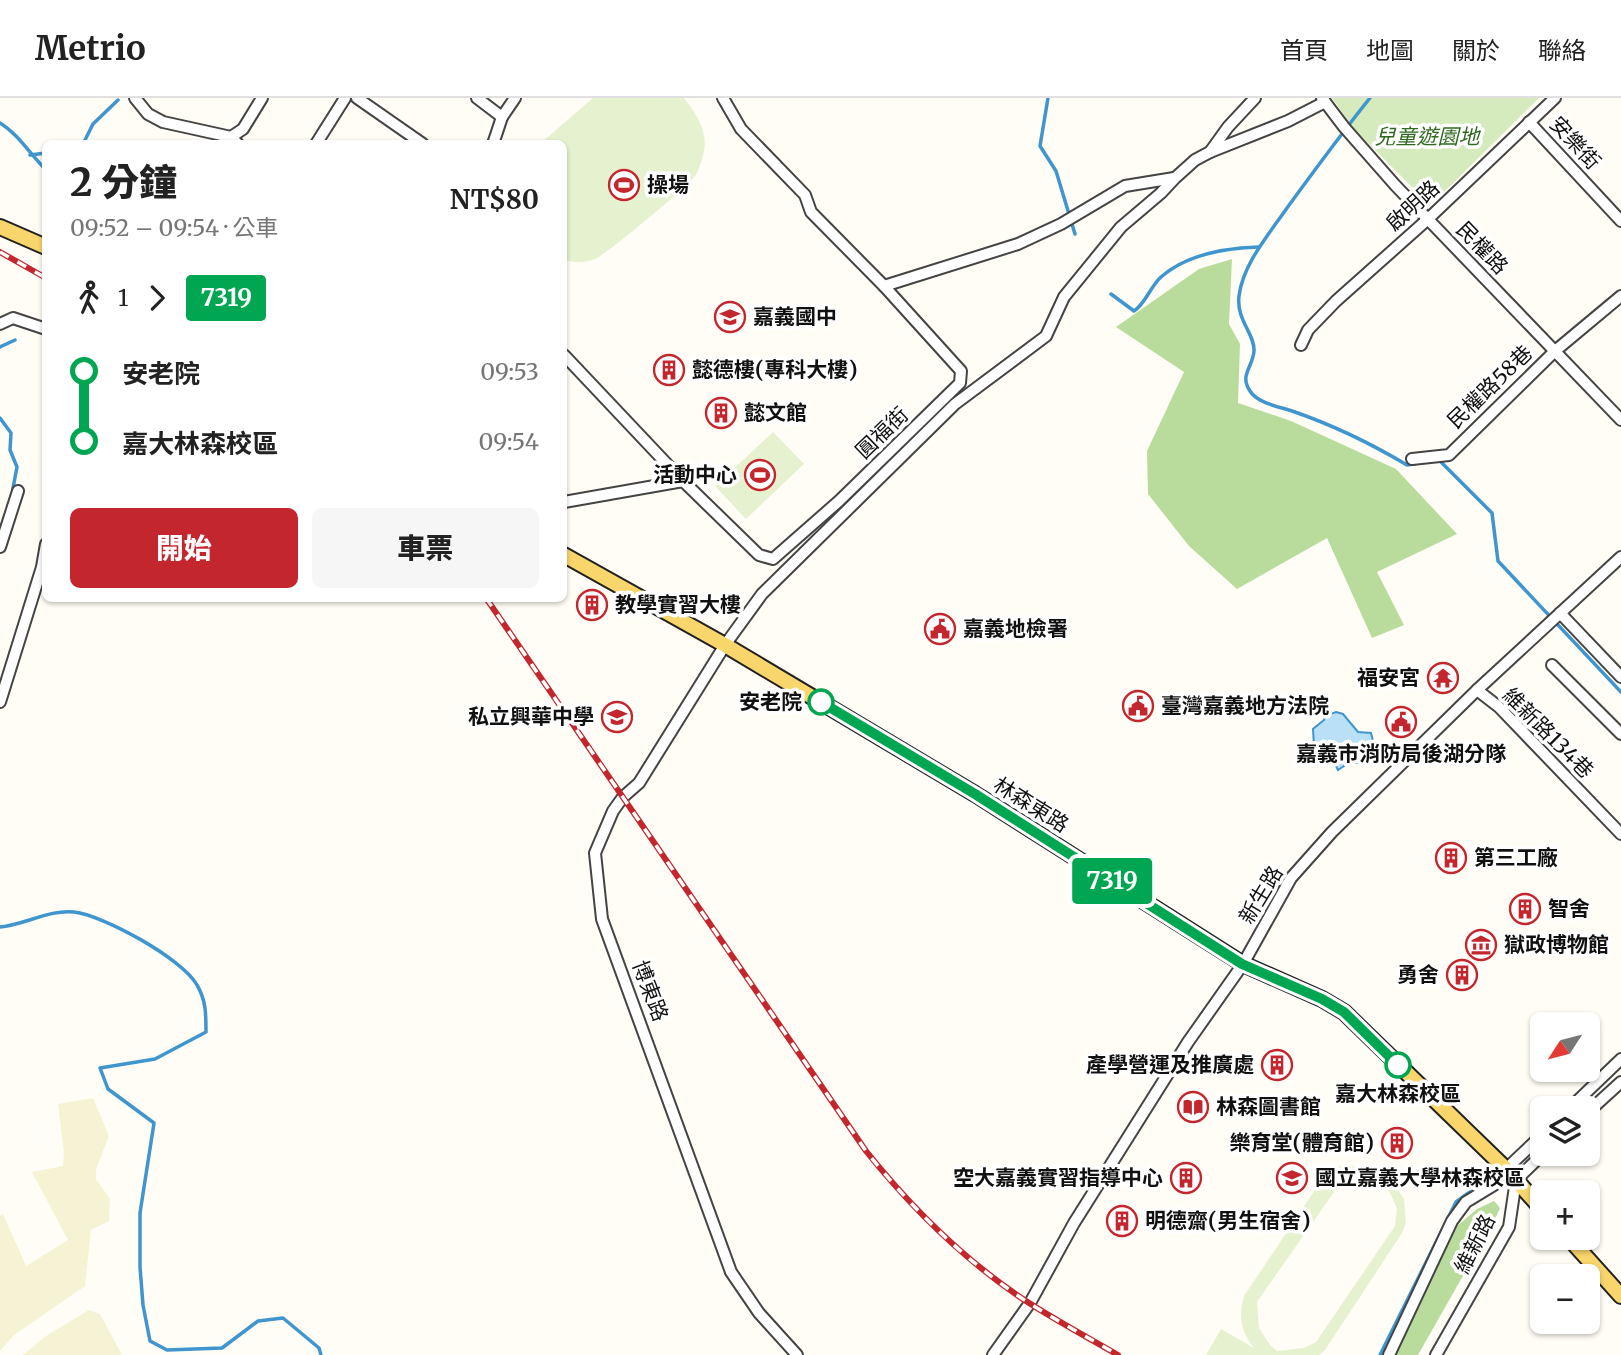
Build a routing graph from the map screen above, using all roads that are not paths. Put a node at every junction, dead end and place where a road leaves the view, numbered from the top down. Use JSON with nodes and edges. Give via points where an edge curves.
{"nodes":[{"id":1,"x":135,"y":98,"type":"edge"},
{"id":2,"x":262,"y":98,"type":"edge"},
{"id":3,"x":345,"y":98,"type":"edge"},
{"id":4,"x":356,"y":98,"type":"edge"},
{"id":5,"x":477,"y":98,"type":"edge"},
{"id":6,"x":515,"y":98,"type":"edge"},
{"id":7,"x":723,"y":98,"type":"edge"},
{"id":8,"x":1255,"y":98,"type":"edge"},
{"id":9,"x":1555,"y":98,"type":"edge"},
{"id":10,"x":1324,"y":100,"type":"edge"},
{"id":11,"x":502,"y":117,"type":"junction"},
{"id":12,"x":1529,"y":122,"type":"junction"},
{"id":13,"x":234,"y":140,"type":"edge"},
{"id":14,"x":319,"y":140,"type":"edge"},
{"id":15,"x":414,"y":140,"type":"edge"},
{"id":16,"x":494,"y":140,"type":"edge"},
{"id":17,"x":1210,"y":152,"type":"junction"},
{"id":18,"x":1175,"y":178,"type":"junction"},
{"id":19,"x":1428,"y":219,"type":"junction"},
{"id":20,"x":1621,"y":221,"type":"edge"},
{"id":21,"x":0,"y":227,"type":"edge"},
{"id":22,"x":42,"y":245,"type":"edge"},
{"id":23,"x":884,"y":286,"type":"junction"},
{"id":24,"x":1621,"y":296,"type":"edge"},
{"id":25,"x":0,"y":314,"type":"edge"},
{"id":26,"x":13,"y":318,"type":"junction"},
{"id":27,"x":0,"y":324,"type":"edge"},
{"id":28,"x":42,"y":328,"type":"edge"},
{"id":29,"x":1301,"y":345,"type":"dead end"},
{"id":30,"x":1555,"y":351,"type":"junction"},
{"id":31,"x":567,"y":358,"type":"edge"},
{"id":32,"x":1621,"y":420,"type":"edge"},
{"id":33,"x":1412,"y":459,"type":"dead end"},
{"id":34,"x":683,"y":481,"type":"junction"},
{"id":35,"x":18,"y":491,"type":"dead end"},
{"id":36,"x":567,"y":501,"type":"edge"},
{"id":37,"x":0,"y":547,"type":"edge"},
{"id":38,"x":567,"y":557,"type":"edge"},
{"id":39,"x":1621,"y":557,"type":"edge"},
{"id":40,"x":42,"y":570,"type":"edge"},
{"id":41,"x":1556,"y":617,"type":"junction"},
{"id":42,"x":725,"y":645,"type":"junction"},
{"id":43,"x":1552,"y":665,"type":"dead end"},
{"id":44,"x":1621,"y":677,"type":"edge"},
{"id":45,"x":1477,"y":690,"type":"junction"},
{"id":46,"x":0,"y":702,"type":"edge"},
{"id":47,"x":1621,"y":734,"type":"edge"},
{"id":48,"x":1621,"y":834,"type":"edge"},
{"id":49,"x":1242,"y":964,"type":"junction"},
{"id":50,"x":1621,"y":1059,"type":"edge"},
{"id":51,"x":1604,"y":1076,"type":"junction"},
{"id":52,"x":1619,"y":1089,"type":"edge"},
{"id":53,"x":1583,"y":1096,"type":"edge"},
{"id":54,"x":1600,"y":1103,"type":"edge"},
{"id":55,"x":1530,"y":1150,"type":"edge"},
{"id":56,"x":1530,"y":1162,"type":"edge"},
{"id":57,"x":1511,"y":1175,"type":"junction"},
{"id":58,"x":1530,"y":1196,"type":"edge"},
{"id":59,"x":1580,"y":1250,"type":"edge"},
{"id":60,"x":1621,"y":1296,"type":"edge"},
{"id":61,"x":1438,"y":1354,"type":"edge"},
{"id":62,"x":797,"y":1355,"type":"edge"},
{"id":63,"x":993,"y":1355,"type":"edge"},
{"id":64,"x":1389,"y":1355,"type":"edge"}],
"edges":[{"from":1,"to":13,"type":"street","via":[[148,114],[163,122]]},
{"from":2,"to":13,"type":"street"},
{"from":3,"to":14,"type":"street"},
{"from":4,"to":15,"type":"street"},
{"from":5,"to":11,"type":"street"},
{"from":6,"to":11,"type":"street"},
{"from":7,"to":23,"type":"street","via":[[741,129],[804,195],[811,212]]},
{"from":8,"to":17,"type":"street","name":"圓福街"},
{"from":9,"to":12,"type":"street","name":"啟明路"},
{"from":10,"to":17,"type":"street","name":"圓福街","via":[[1288,121]]},
{"from":10,"to":19,"type":"street","name":"民權路"},
{"from":11,"to":16,"type":"street"},
{"from":12,"to":19,"type":"street","name":"啟明路"},
{"from":12,"to":20,"type":"street","name":"安樂街"},
{"from":17,"to":18,"type":"street","name":"圓福街"},
{"from":18,"to":23,"type":"street","name":"圓福街","via":[[1125,186],[1018,244]]},
{"from":18,"to":42,"type":"street","name":"圓福街","via":[[1121,228],[1082,274],[1064,297],[1046,335],[946,412],[762,594]]},
{"from":19,"to":29,"type":"street","name":"啟明路","via":[[1331,306],[1308,330]]},
{"from":19,"to":30,"type":"street","name":"民權路"},
{"from":21,"to":22,"type":"main road"},
{"from":23,"to":34,"type":"street","name":"圓福街","via":[[961,371],[960,383],[893,449],[773,559],[759,555]]},
{"from":24,"to":30,"type":"street","name":"民權路58巷"},
{"from":25,"to":26,"type":"street"},
{"from":26,"to":27,"type":"street"},
{"from":26,"to":28,"type":"street"},
{"from":30,"to":32,"type":"street","name":"民權路"},
{"from":30,"to":33,"type":"street","name":"民權路58巷","via":[[1449,455]]},
{"from":31,"to":34,"type":"street"},
{"from":34,"to":36,"type":"street"},
{"from":35,"to":37,"type":"street"},
{"from":38,"to":42,"type":"main road","name":"林森東路"},
{"from":39,"to":41,"type":"street","name":"新生路"},
{"from":40,"to":46,"type":"street"},
{"from":41,"to":44,"type":"street"},
{"from":41,"to":45,"type":"street","name":"新生路"},
{"from":42,"to":49,"type":"main road","name":"林森東路","via":[[975,794]]},
{"from":42,"to":62,"type":"street","name":"博東路","via":[[639,783],[613,811],[595,853],[602,919],[731,1272]]},
{"from":43,"to":47,"type":"street"},
{"from":45,"to":48,"type":"street","name":"維新路134巷","via":[[1499,707]]},
{"from":45,"to":49,"type":"street","name":"新生路","via":[[1309,856]]},
{"from":49,"to":57,"type":"main road","name":"林森東路","via":[[1344,1012]]},
{"from":49,"to":63,"type":"street","name":"新生路","via":[[1188,1042],[1074,1223],[1030,1303]]},
{"from":50,"to":51,"type":"street"},
{"from":51,"to":52,"type":"street"},
{"from":51,"to":53,"type":"street"},
{"from":52,"to":54,"type":"street"},
{"from":55,"to":57,"type":"street"},
{"from":56,"to":57,"type":"street"},
{"from":57,"to":58,"type":"main road","name":"林森東路"},
{"from":57,"to":61,"type":"street","name":"維新路","via":[[1509,1227]]},
{"from":57,"to":64,"type":"street","via":[[1466,1202],[1452,1221]]},
{"from":59,"to":60,"type":"main road"}]}
